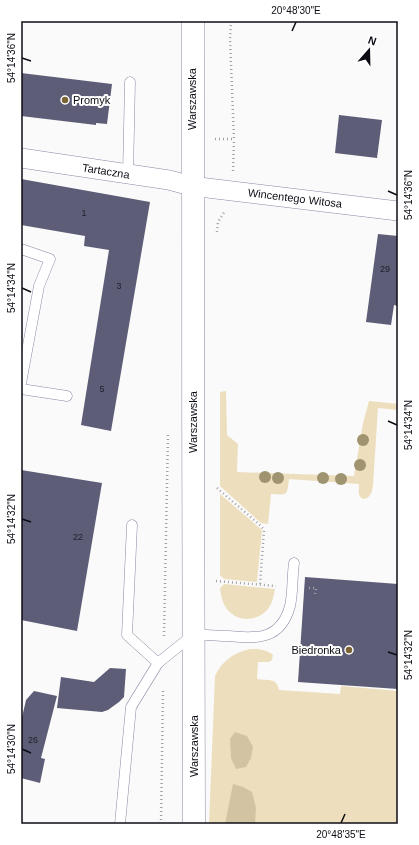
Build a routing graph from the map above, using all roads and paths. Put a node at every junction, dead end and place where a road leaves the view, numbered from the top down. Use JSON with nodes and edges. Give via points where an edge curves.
{"nodes":[{"id":1,"x":192,"y":21,"type":"edge"},
{"id":2,"x":130,"y":82,"type":"dead end"},
{"id":3,"x":21,"y":158,"type":"edge"},
{"id":4,"x":128,"y":174,"type":"junction"},
{"id":5,"x":192,"y":186,"type":"junction"},
{"id":6,"x":231,"y":208,"type":"dead end"},
{"id":7,"x":398,"y":211,"type":"edge"},
{"id":8,"x":217,"y":237,"type":"dead end"},
{"id":9,"x":21,"y":249,"type":"edge"},
{"id":10,"x":21,"y":383,"type":"edge"},
{"id":11,"x":21,"y":389,"type":"edge"},
{"id":12,"x":67,"y":396,"type":"dead end"},
{"id":13,"x":217,"y":496,"type":"dead end"},
{"id":14,"x":132,"y":525,"type":"dead end"},
{"id":15,"x":294,"y":563,"type":"dead end"},
{"id":16,"x":216,"y":574,"type":"dead end"},
{"id":17,"x":164,"y":581,"type":"dead end"},
{"id":18,"x":194,"y":634,"type":"junction"},
{"id":19,"x":161,"y":660,"type":"junction"},
{"id":20,"x":120,"y":824,"type":"edge"},
{"id":21,"x":161,"y":824,"type":"edge"},
{"id":22,"x":194,"y":824,"type":"edge"}],
"edges":[{"from":1,"to":5,"type":"main road","name":"Warszawska"},
{"from":2,"to":4,"type":"lane"},
{"from":3,"to":4,"type":"street","name":"Tartaczna"},
{"from":4,"to":5,"type":"street","name":"Tartaczna"},
{"from":5,"to":7,"type":"street","name":"Wincentego Witosa"},
{"from":5,"to":18,"type":"main road","name":"Warszawska"},
{"from":6,"to":8,"type":"path","via":[[225,211],[218,222]]},
{"from":9,"to":10,"type":"lane","via":[[50,259],[39,286]]},
{"from":11,"to":12,"type":"lane"},
{"from":13,"to":16,"type":"path","via":[[217,488],[261,526],[264,534],[260,585],[216,582]]},
{"from":14,"to":19,"type":"lane","via":[[127,634]]},
{"from":15,"to":18,"type":"lane","via":[[290,605],[286,618],[269,634],[258,638]]},
{"from":17,"to":19,"type":"path"},
{"from":18,"to":19,"type":"lane"},
{"from":18,"to":22,"type":"main road","name":"Warszawska"},
{"from":19,"to":20,"type":"lane","via":[[131,707]]},
{"from":19,"to":21,"type":"path"}]}
